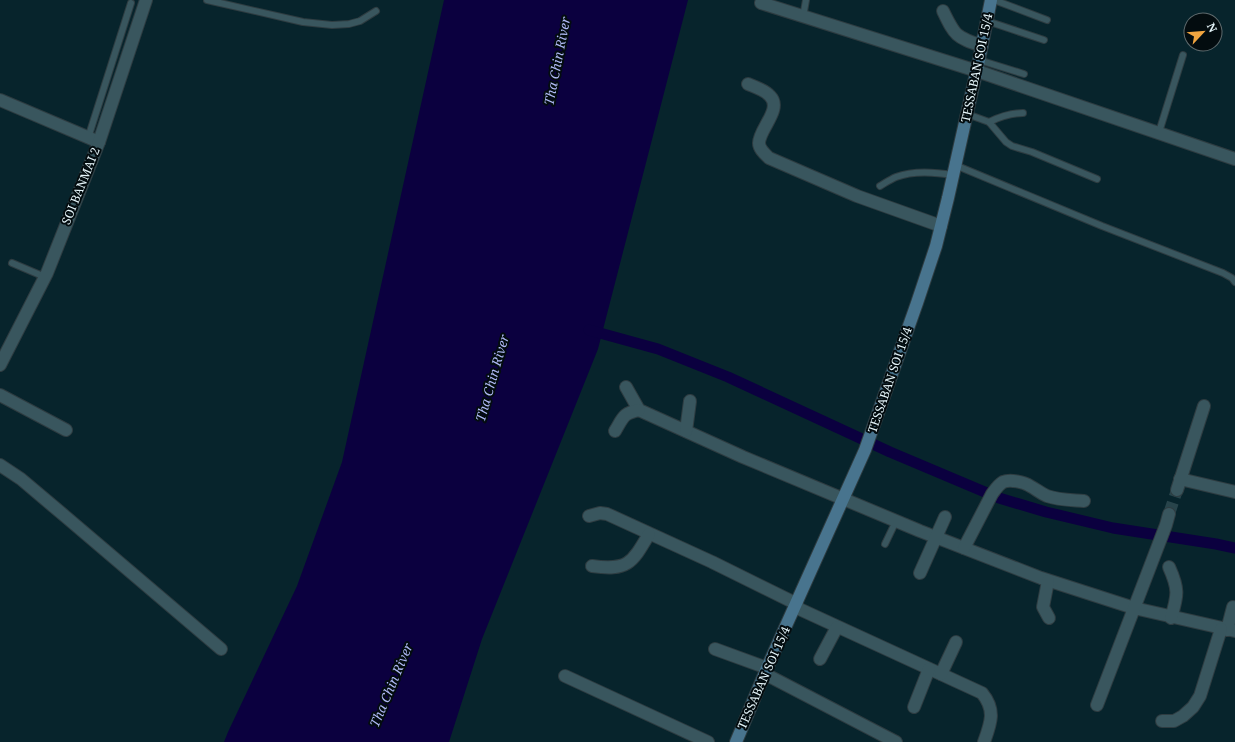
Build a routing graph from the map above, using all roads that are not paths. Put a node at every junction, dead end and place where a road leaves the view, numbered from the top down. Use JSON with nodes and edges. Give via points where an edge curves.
{"nodes":[{"id":1,"x":146,"y":0,"type":"edge"},
{"id":2,"x":207,"y":0,"type":"edge"},
{"id":3,"x":806,"y":0,"type":"edge"},
{"id":4,"x":993,"y":0,"type":"edge"},
{"id":5,"x":131,"y":3,"type":"dead end"},
{"id":6,"x":761,"y":3,"type":"dead end"},
{"id":7,"x":376,"y":11,"type":"dead end"},
{"id":8,"x":943,"y":11,"type":"dead end"},
{"id":9,"x":803,"y":17,"type":"junction"},
{"id":10,"x":1047,"y":20,"type":"dead end"},
{"id":11,"x":987,"y":21,"type":"junction"},
{"id":12,"x":1044,"y":40,"type":"dead end"},
{"id":13,"x":982,"y":46,"type":"junction"},
{"id":14,"x":1184,"y":55,"type":"dead end"},
{"id":15,"x":978,"y":66,"type":"junction"},
{"id":16,"x":1024,"y":74,"type":"dead end"},
{"id":17,"x":748,"y":84,"type":"dead end"},
{"id":18,"x":0,"y":100,"type":"edge"},
{"id":19,"x":1023,"y":113,"type":"dead end"},
{"id":20,"x":967,"y":114,"type":"junction"},
{"id":21,"x":990,"y":122,"type":"junction"},
{"id":22,"x":1159,"y":132,"type":"junction"},
{"id":23,"x":93,"y":140,"type":"junction"},
{"id":24,"x":1235,"y":159,"type":"edge"},
{"id":25,"x":954,"y":170,"type":"junction"},
{"id":26,"x":1097,"y":179,"type":"dead end"},
{"id":27,"x":880,"y":186,"type":"dead end"},
{"id":28,"x":941,"y":226,"type":"junction"},
{"id":29,"x":12,"y":263,"type":"dead end"},
{"id":30,"x":45,"y":277,"type":"junction"},
{"id":31,"x":1235,"y":282,"type":"edge"},
{"id":32,"x":0,"y":366,"type":"edge"},
{"id":33,"x":626,"y":387,"type":"dead end"},
{"id":34,"x":0,"y":395,"type":"edge"},
{"id":35,"x":690,"y":402,"type":"dead end"},
{"id":36,"x":1204,"y":406,"type":"dead end"},
{"id":37,"x":639,"y":410,"type":"junction"},
{"id":38,"x":66,"y":430,"type":"dead end"},
{"id":39,"x":615,"y":431,"type":"dead end"},
{"id":40,"x":686,"y":431,"type":"junction"},
{"id":41,"x":0,"y":465,"type":"edge"},
{"id":42,"x":1235,"y":492,"type":"edge"},
{"id":43,"x":843,"y":499,"type":"junction"},
{"id":44,"x":1084,"y":501,"type":"dead end"},
{"id":45,"x":589,"y":516,"type":"dead end"},
{"id":46,"x":945,"y":517,"type":"dead end"},
{"id":47,"x":1167,"y":519,"type":"tunnel mouth"},
{"id":48,"x":896,"y":521,"type":"junction"},
{"id":49,"x":649,"y":534,"type":"junction"},
{"id":50,"x":935,"y":537,"type":"junction"},
{"id":51,"x":884,"y":544,"type":"dead end"},
{"id":52,"x":964,"y":548,"type":"junction"},
{"id":53,"x":592,"y":566,"type":"dead end"},
{"id":54,"x":1168,"y":567,"type":"dead end"},
{"id":55,"x":920,"y":574,"type":"dead end"},
{"id":56,"x":1048,"y":580,"type":"junction"},
{"id":57,"x":796,"y":606,"type":"junction"},
{"id":58,"x":1233,"y":607,"type":"dead end"},
{"id":59,"x":1134,"y":608,"type":"junction"},
{"id":60,"x":1049,"y":618,"type":"dead end"},
{"id":61,"x":1171,"y":618,"type":"junction"},
{"id":62,"x":837,"y":627,"type":"junction"},
{"id":63,"x":1228,"y":630,"type":"edge"},
{"id":64,"x":956,"y":642,"type":"dead end"},
{"id":65,"x":221,"y":649,"type":"dead end"},
{"id":66,"x":715,"y":649,"type":"dead end"},
{"id":67,"x":820,"y":659,"type":"dead end"},
{"id":68,"x":929,"y":669,"type":"junction"},
{"id":69,"x":766,"y":671,"type":"junction"},
{"id":70,"x":941,"y":674,"type":"junction"},
{"id":71,"x":566,"y":676,"type":"dead end"},
{"id":72,"x":1097,"y":705,"type":"dead end"},
{"id":73,"x":914,"y":707,"type":"dead end"},
{"id":74,"x":1162,"y":721,"type":"dead end"},
{"id":75,"x":708,"y":742,"type":"edge"},
{"id":76,"x":736,"y":742,"type":"edge"},
{"id":77,"x":896,"y":742,"type":"edge"},
{"id":78,"x":984,"y":742,"type":"edge"}],
"edges":[{"from":1,"to":23,"type":"street","name":"SOI BANMAI 2"},
{"from":2,"to":7,"type":"lane","via":[[303,22],[332,25],[360,21]]},
{"from":3,"to":9,"type":"lane"},
{"from":4,"to":10,"type":"lane"},
{"from":4,"to":11,"type":"street","name":"TESSABAN SOI 15/4"},
{"from":5,"to":23,"type":"lane"},
{"from":6,"to":9,"type":"street"},
{"from":8,"to":13,"type":"street","via":[[958,36]]},
{"from":9,"to":15,"type":"street"},
{"from":11,"to":12,"type":"lane"},
{"from":11,"to":13,"type":"street","name":"TESSABAN SOI 15/4"},
{"from":13,"to":15,"type":"street","name":"TESSABAN SOI 15/4"},
{"from":14,"to":22,"type":"lane"},
{"from":15,"to":16,"type":"lane"},
{"from":15,"to":20,"type":"street","name":"TESSABAN SOI 15/4"},
{"from":15,"to":22,"type":"street"},
{"from":17,"to":28,"type":"street","via":[[772,97],[774,106],[759,144],[762,152],[769,158],[858,196]]},
{"from":18,"to":23,"type":"street"},
{"from":19,"to":21,"type":"lane","via":[[1012,113]]},
{"from":20,"to":21,"type":"lane"},
{"from":20,"to":25,"type":"street","name":"TESSABAN SOI 15/4"},
{"from":21,"to":26,"type":"lane","via":[[1012,146]]},
{"from":22,"to":24,"type":"street"},
{"from":23,"to":30,"type":"street","name":"SOI BANMAI 2"},
{"from":25,"to":27,"type":"lane","via":[[897,176]]},
{"from":25,"to":28,"type":"street","name":"TESSABAN SOI 15/4"},
{"from":25,"to":31,"type":"lane","via":[[1223,273]]},
{"from":28,"to":43,"type":"street","name":"TESSABAN SOI 15/4","via":[[874,427]]},
{"from":29,"to":30,"type":"lane"},
{"from":30,"to":32,"type":"street","name":"SOI BANMAI 2"},
{"from":33,"to":37,"type":"street"},
{"from":34,"to":38,"type":"street"},
{"from":35,"to":40,"type":"street"},
{"from":36,"to":42,"type":"street","via":[[1178,485]]},
{"from":37,"to":39,"type":"street","via":[[624,416]]},
{"from":37,"to":40,"type":"street"},
{"from":40,"to":43,"type":"street"},
{"from":41,"to":65,"type":"street","via":[[21,479]]},
{"from":43,"to":48,"type":"street"},
{"from":43,"to":57,"type":"street","name":"TESSABAN SOI 15/4"},
{"from":44,"to":52,"type":"street","via":[[1051,497],[1022,482],[1003,482],[995,491]]},
{"from":45,"to":49,"type":"street","via":[[607,514]]},
{"from":46,"to":50,"type":"street"},
{"from":47,"to":59,"type":"street"},
{"from":48,"to":50,"type":"street"},
{"from":48,"to":51,"type":"lane"},
{"from":49,"to":53,"type":"street","via":[[630,562],[614,568]]},
{"from":49,"to":57,"type":"street","via":[[712,562]]},
{"from":50,"to":52,"type":"street"},
{"from":50,"to":55,"type":"street"},
{"from":52,"to":56,"type":"street"},
{"from":54,"to":61,"type":"street","via":[[1177,590]]},
{"from":56,"to":59,"type":"street"},
{"from":56,"to":60,"type":"street","via":[[1043,607]]},
{"from":57,"to":62,"type":"street"},
{"from":57,"to":69,"type":"street","name":"TESSABAN SOI 15/4"},
{"from":58,"to":63,"type":"street"},
{"from":59,"to":61,"type":"street"},
{"from":59,"to":72,"type":"street"},
{"from":61,"to":63,"type":"street"},
{"from":62,"to":67,"type":"street"},
{"from":62,"to":68,"type":"street"},
{"from":63,"to":74,"type":"street","via":[[1193,707],[1174,721]]},
{"from":64,"to":70,"type":"street"},
{"from":66,"to":69,"type":"street"},
{"from":68,"to":70,"type":"street"},
{"from":68,"to":73,"type":"street"},
{"from":69,"to":76,"type":"street","name":"TESSABAN SOI 15/4"},
{"from":69,"to":77,"type":"street"},
{"from":70,"to":78,"type":"street","via":[[982,693],[989,701],[991,718]]},
{"from":71,"to":75,"type":"street"}]}
